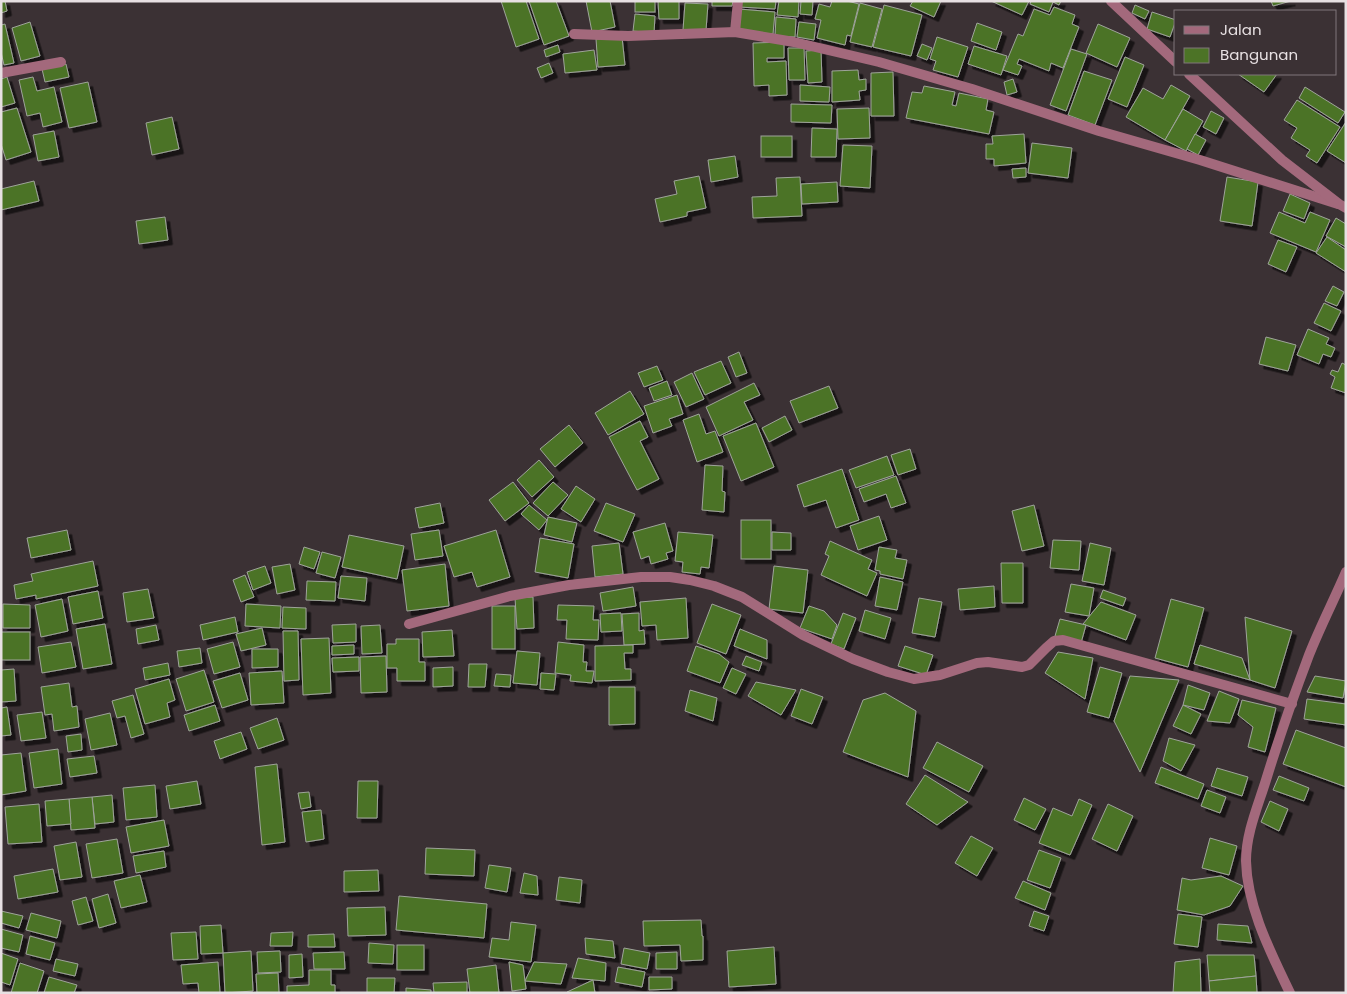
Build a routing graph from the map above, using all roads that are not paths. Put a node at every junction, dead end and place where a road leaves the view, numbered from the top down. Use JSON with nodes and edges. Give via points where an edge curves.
{"nodes":[{"id":1,"x":738,"y":1,"type":"edge"},
{"id":2,"x":1110,"y":1,"type":"edge"},
{"id":3,"x":735,"y":32,"type":"junction"},
{"id":4,"x":574,"y":34,"type":"dead end"},
{"id":5,"x":1174,"y":60,"type":"edge"},
{"id":6,"x":61,"y":62,"type":"dead end"},
{"id":7,"x":1,"y":73,"type":"edge"},
{"id":8,"x":1190,"y":75,"type":"edge"},
{"id":9,"x":1342,"y":206,"type":"edge"},
{"id":10,"x":1346,"y":572,"type":"edge"},
{"id":11,"x":409,"y":624,"type":"dead end"},
{"id":12,"x":1292,"y":704,"type":"junction"},
{"id":13,"x":1290,"y":993,"type":"edge"}],
"edges":[{"from":1,"to":3,"type":"street"},
{"from":2,"to":5,"type":"street"},
{"from":3,"to":4,"type":"street","via":[[628,36]]},
{"from":3,"to":9,"type":"street","via":[[794,42],[972,88]]},
{"from":6,"to":7,"type":"street"},
{"from":8,"to":9,"type":"street","via":[[1282,160]]},
{"from":10,"to":12,"type":"street"},
{"from":11,"to":12,"type":"street","via":[[539,590],[641,576],[670,577],[714,586],[742,597],[803,635],[853,659],[914,679],[940,675],[977,662],[1022,667],[1029,665],[1054,641],[1064,640]]},
{"from":12,"to":13,"type":"street","via":[[1249,833],[1246,860],[1255,908],[1268,948]]}]}
